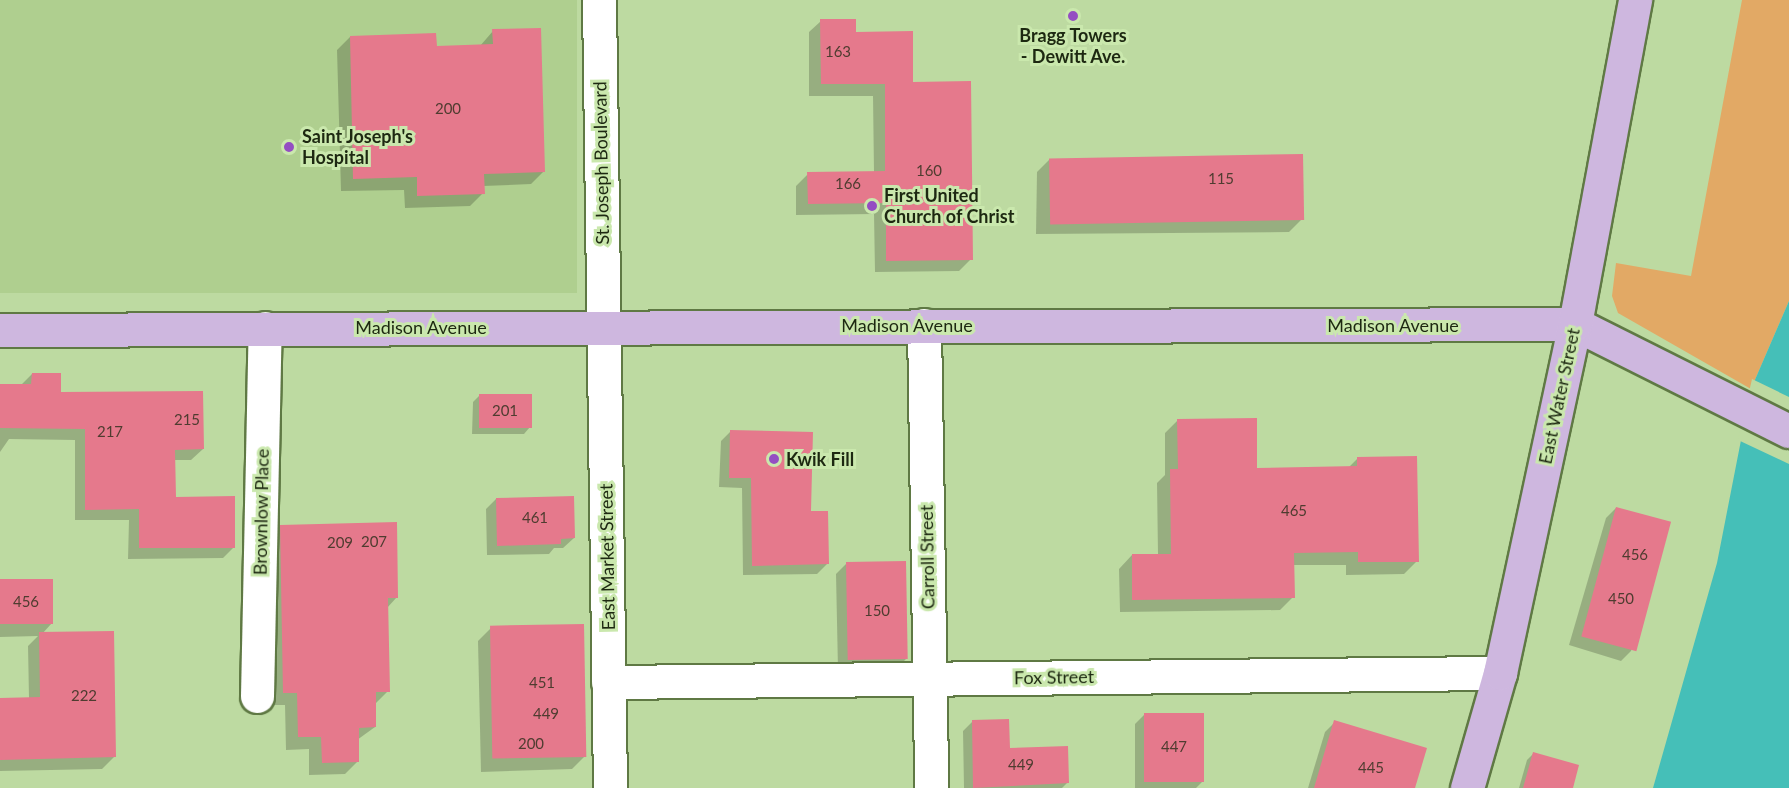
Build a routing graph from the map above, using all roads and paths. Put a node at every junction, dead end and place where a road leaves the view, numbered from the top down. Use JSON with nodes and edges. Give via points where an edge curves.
{"nodes":[{"id":1,"x":599,"y":0,"type":"edge"},
{"id":2,"x":1635,"y":0,"type":"edge"},
{"id":3,"x":1575,"y":324,"type":"junction"},
{"id":4,"x":924,"y":325,"type":"junction"},
{"id":5,"x":603,"y":326,"type":"junction"},
{"id":6,"x":265,"y":328,"type":"junction"},
{"id":7,"x":0,"y":330,"type":"edge"},
{"id":8,"x":1789,"y":431,"type":"edge"},
{"id":9,"x":1500,"y":673,"type":"junction"},
{"id":10,"x":929,"y":679,"type":"junction"},
{"id":11,"x":609,"y":682,"type":"junction"},
{"id":12,"x":257,"y":696,"type":"dead end"},
{"id":13,"x":610,"y":788,"type":"edge"},
{"id":14,"x":930,"y":788,"type":"edge"},
{"id":15,"x":1467,"y":788,"type":"edge"}],
"edges":[{"from":1,"to":5,"type":"street","name":"St. Joseph Boulevard"},
{"from":2,"to":3,"type":"main road","name":"East Water Street"},
{"from":3,"to":4,"type":"main road","name":"Madison Avenue"},
{"from":3,"to":8,"type":"main road","name":"Madison Avenue"},
{"from":3,"to":9,"type":"main road","name":"East Water Street"},
{"from":4,"to":5,"type":"main road","name":"Madison Avenue"},
{"from":4,"to":10,"type":"street","name":"Carroll Street"},
{"from":5,"to":6,"type":"main road","name":"Madison Avenue"},
{"from":5,"to":11,"type":"street","name":"East Market Street"},
{"from":6,"to":7,"type":"main road","name":"Madison Avenue"},
{"from":6,"to":12,"type":"street","name":"Brownlow Place"},
{"from":9,"to":10,"type":"street","name":"Fox Street"},
{"from":9,"to":15,"type":"main road","name":"East Water Street"},
{"from":10,"to":11,"type":"street","name":"Fox Street"},
{"from":10,"to":14,"type":"street","name":"Carroll Street"},
{"from":11,"to":13,"type":"street","name":"East Market Street"}]}
